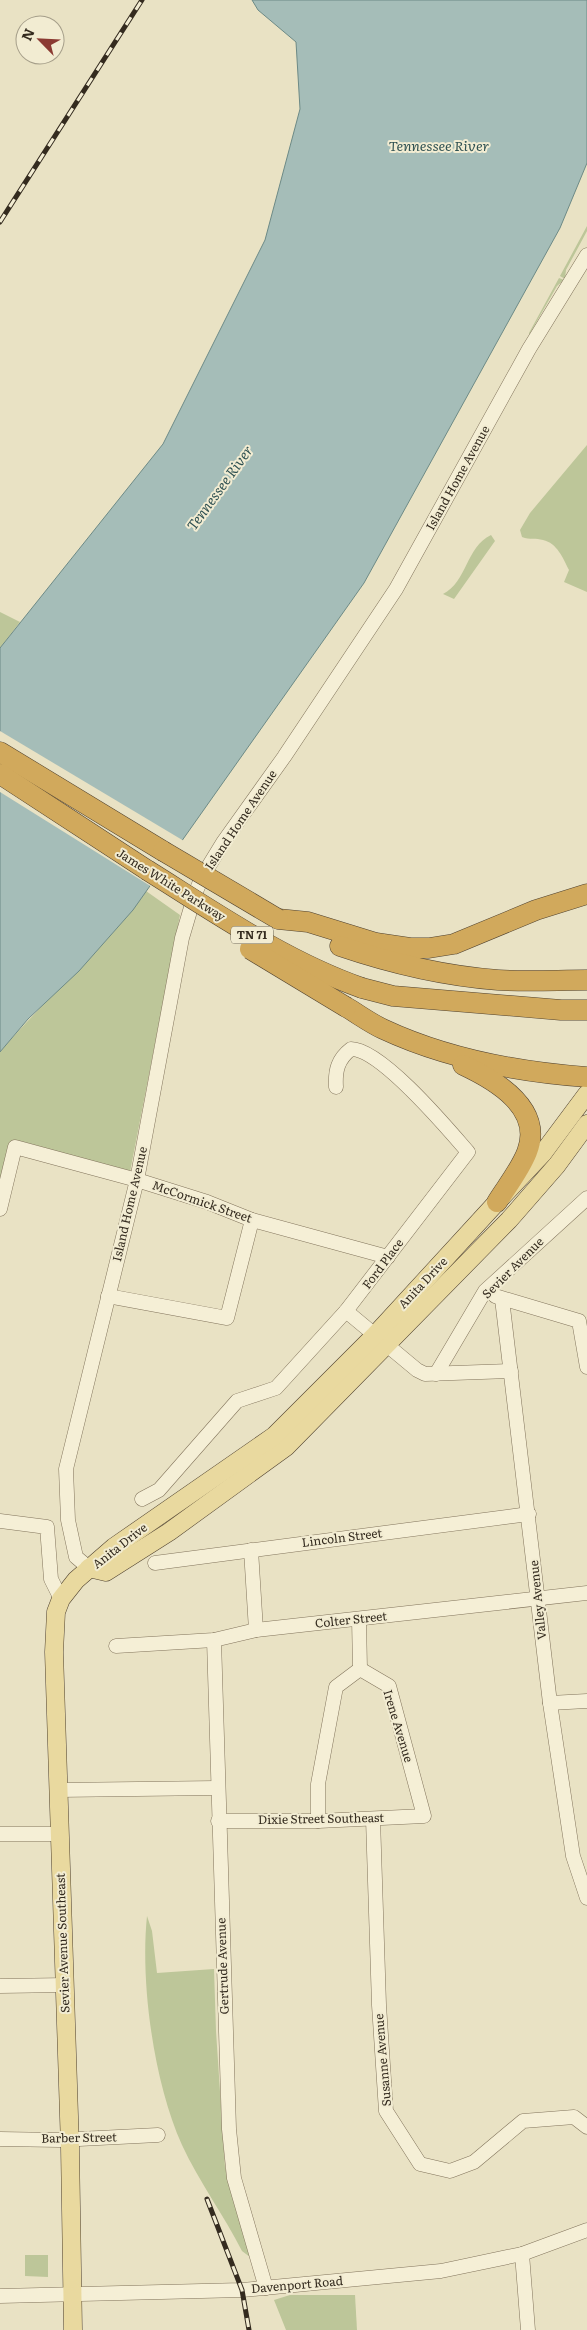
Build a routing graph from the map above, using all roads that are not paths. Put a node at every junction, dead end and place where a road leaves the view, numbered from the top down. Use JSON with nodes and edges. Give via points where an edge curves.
{"nodes":[{"id":1,"x":587,"y":255,"type":"edge"},
{"id":2,"x":0,"y":752,"type":"edge"},
{"id":3,"x":0,"y":774,"type":"edge"},
{"id":4,"x":147,"y":870,"type":"junction"},
{"id":5,"x":587,"y":894,"type":"edge"},
{"id":6,"x":374,"y":950,"type":"junction"},
{"id":7,"x":587,"y":980,"type":"edge"},
{"id":8,"x":587,"y":1010,"type":"edge"},
{"id":9,"x":418,"y":1044,"type":"junction"},
{"id":10,"x":587,"y":1077,"type":"edge"},
{"id":11,"x":336,"y":1087,"type":"dead end"},
{"id":12,"x":587,"y":1094,"type":"edge"},
{"id":13,"x":587,"y":1124,"type":"edge"},
{"id":14,"x":136,"y":1180,"type":"junction"},
{"id":15,"x":587,"y":1198,"type":"edge"},
{"id":16,"x":497,"y":1202,"type":"junction"},
{"id":17,"x":0,"y":1209,"type":"edge"},
{"id":18,"x":252,"y":1220,"type":"junction"},
{"id":19,"x":388,"y":1256,"type":"junction"},
{"id":20,"x":486,"y":1291,"type":"junction"},
{"id":21,"x":108,"y":1296,"type":"junction"},
{"id":22,"x":502,"y":1298,"type":"junction"},
{"id":23,"x":346,"y":1311,"type":"junction"},
{"id":24,"x":381,"y":1340,"type":"junction"},
{"id":25,"x":587,"y":1367,"type":"edge"},
{"id":26,"x":511,"y":1371,"type":"junction"},
{"id":27,"x":436,"y":1374,"type":"junction"},
{"id":28,"x":142,"y":1499,"type":"dead end"},
{"id":29,"x":529,"y":1514,"type":"junction"},
{"id":30,"x":0,"y":1521,"type":"edge"},
{"id":31,"x":251,"y":1550,"type":"junction"},
{"id":32,"x":154,"y":1563,"type":"dead end"},
{"id":33,"x":88,"y":1568,"type":"junction"},
{"id":34,"x":587,"y":1593,"type":"edge"},
{"id":35,"x":538,"y":1597,"type":"junction"},
{"id":36,"x":61,"y":1599,"type":"junction"},
{"id":37,"x":359,"y":1619,"type":"junction"},
{"id":38,"x":256,"y":1630,"type":"junction"},
{"id":39,"x":214,"y":1640,"type":"junction"},
{"id":40,"x":116,"y":1646,"type":"dead end"},
{"id":41,"x":360,"y":1669,"type":"junction"},
{"id":42,"x":587,"y":1701,"type":"edge"},
{"id":43,"x":550,"y":1703,"type":"junction"},
{"id":44,"x":216,"y":1788,"type":"junction"},
{"id":45,"x":58,"y":1790,"type":"junction"},
{"id":46,"x":424,"y":1816,"type":"joint"},
{"id":47,"x":373,"y":1819,"type":"junction"},
{"id":48,"x":218,"y":1821,"type":"junction"},
{"id":49,"x":318,"y":1821,"type":"junction"},
{"id":50,"x":0,"y":1834,"type":"edge"},
{"id":51,"x":59,"y":1834,"type":"junction"},
{"id":52,"x":587,"y":1898,"type":"edge"},
{"id":53,"x":0,"y":1986,"type":"edge"},
{"id":54,"x":66,"y":1986,"type":"junction"},
{"id":55,"x":587,"y":2127,"type":"edge"},
{"id":56,"x":158,"y":2135,"type":"dead end"},
{"id":57,"x":0,"y":2139,"type":"edge"},
{"id":58,"x":70,"y":2139,"type":"junction"},
{"id":59,"x":587,"y":2230,"type":"edge"},
{"id":60,"x":522,"y":2254,"type":"junction"},
{"id":61,"x":266,"y":2288,"type":"junction"},
{"id":62,"x":72,"y":2294,"type":"junction"},
{"id":63,"x":0,"y":2296,"type":"edge"},
{"id":64,"x":73,"y":2330,"type":"edge"},
{"id":65,"x":528,"y":2330,"type":"edge"}],
"edges":[{"from":1,"to":14,"type":"street","name":"Island Home Avenue","via":[[529,349],[396,589],[202,877],[182,938]]},
{"from":2,"to":6,"type":"highway","name":"James White Parkway","number":"TN 71","bridge":true,"via":[[278,919],[308,922]]},
{"from":3,"to":4,"type":"highway","name":"James White Parkway","number":"TN 71"},
{"from":4,"to":8,"type":"highway","name":"James White Parkway","number":"TN 71","bridge":true,"via":[[271,946],[362,988],[392,996],[551,1010]]},
{"from":4,"to":9,"type":"highway","bridge":true,"via":[[247,948],[381,1028]]},
{"from":5,"to":6,"type":"highway","via":[[536,910],[454,944]]},
{"from":6,"to":7,"type":"highway","via":[[498,980]]},
{"from":9,"to":10,"type":"highway","via":[[496,1064]]},
{"from":9,"to":16,"type":"highway","via":[[483,1074],[503,1087],[522,1107],[530,1128],[528,1151]]},
{"from":11,"to":19,"type":"street","name":"Ford Place","via":[[335,1072],[344,1054],[352,1049],[368,1053],[429,1107],[468,1152]]},
{"from":12,"to":16,"type":"main road","name":"Anita Drive","via":[[543,1152]]},
{"from":13,"to":24,"type":"main road","name":"Anita Drive","via":[[509,1220]]},
{"from":14,"to":17,"type":"street","name":"McCormick Street","via":[[15,1147]]},
{"from":14,"to":18,"type":"street","name":"McCormick Street"},
{"from":14,"to":21,"type":"street","name":"Island Home Avenue"},
{"from":15,"to":20,"type":"street","name":"Sevier Avenue"},
{"from":16,"to":24,"type":"main road","name":"Anita Drive"},
{"from":18,"to":19,"type":"street","name":"McCormick Street"},
{"from":18,"to":21,"type":"street","via":[[227,1318]]},
{"from":19,"to":23,"type":"street","name":"Ford Place"},
{"from":20,"to":22,"type":"street"},
{"from":20,"to":27,"type":"street","name":"Sevier Avenue"},
{"from":21,"to":33,"type":"street","name":"Island Home Avenue","via":[[66,1469],[68,1520],[76,1557]]},
{"from":22,"to":25,"type":"street","via":[[580,1321]]},
{"from":22,"to":26,"type":"street","name":"Valley Avenue"},
{"from":23,"to":24,"type":"street"},
{"from":23,"to":28,"type":"street","name":"Ford Place","via":[[276,1388],[237,1401],[159,1490]]},
{"from":24,"to":27,"type":"street","via":[[417,1370]]},
{"from":24,"to":33,"type":"main road","name":"Anita Drive","via":[[286,1447],[169,1532],[106,1572]]},
{"from":26,"to":27,"type":"street"},
{"from":26,"to":29,"type":"street","name":"Valley Avenue"},
{"from":29,"to":31,"type":"street","name":"Lincoln Street"},
{"from":29,"to":35,"type":"street","name":"Valley Avenue"},
{"from":30,"to":36,"type":"street","via":[[47,1527],[51,1578]]},
{"from":31,"to":32,"type":"street","name":"Lincoln Street"},
{"from":31,"to":38,"type":"street"},
{"from":33,"to":36,"type":"main road","name":"Sevier Avenue Southeast"},
{"from":34,"to":35,"type":"street","name":"Colter Street"},
{"from":35,"to":37,"type":"street","name":"Colter Street"},
{"from":35,"to":43,"type":"street","name":"Valley Avenue"},
{"from":36,"to":45,"type":"main road","name":"Sevier Avenue Southeast","via":[[54,1628]]},
{"from":37,"to":38,"type":"street","name":"Colter Street"},
{"from":37,"to":41,"type":"street"},
{"from":38,"to":39,"type":"street","name":"Colter Street"},
{"from":39,"to":40,"type":"street","name":"Colter Street"},
{"from":39,"to":44,"type":"street","name":"Gertrude Avenue"},
{"from":41,"to":46,"type":"street","name":"Irene Avenue","via":[[389,1686]]},
{"from":41,"to":49,"type":"street","via":[[336,1686],[318,1784]]},
{"from":42,"to":43,"type":"street"},
{"from":43,"to":52,"type":"street","name":"Valley Avenue","via":[[573,1856]]},
{"from":44,"to":45,"type":"street"},
{"from":44,"to":48,"type":"street","name":"Gertrude Avenue"},
{"from":45,"to":51,"type":"main road","name":"Sevier Avenue Southeast"},
{"from":46,"to":47,"type":"street","name":"Dixie Street Southeast"},
{"from":47,"to":49,"type":"street","name":"Dixie Street Southeast"},
{"from":47,"to":55,"type":"street","name":"Susanne Avenue","via":[[386,2111],[420,2164],[450,2171],[474,2162],[524,2121],[574,2117]]},
{"from":48,"to":49,"type":"street","name":"Dixie Street Southeast"},
{"from":48,"to":61,"type":"street","name":"Gertrude Avenue","via":[[229,2129],[234,2178]]},
{"from":50,"to":51,"type":"street"},
{"from":51,"to":54,"type":"main road","name":"Sevier Avenue Southeast"},
{"from":53,"to":54,"type":"street"},
{"from":54,"to":58,"type":"main road","name":"Sevier Avenue Southeast"},
{"from":56,"to":58,"type":"street","name":"Barber Street"},
{"from":57,"to":58,"type":"street","name":"Barber Street"},
{"from":58,"to":62,"type":"main road","name":"Sevier Avenue Southeast"},
{"from":59,"to":60,"type":"street","name":"Davenport Road"},
{"from":60,"to":61,"type":"street","name":"Davenport Road","via":[[440,2272]]},
{"from":60,"to":65,"type":"street"},
{"from":61,"to":62,"type":"street","name":"Davenport Road"},
{"from":62,"to":63,"type":"street","name":"Davenport Road"},
{"from":62,"to":64,"type":"main road","name":"Sevier Avenue Southeast"}]}
